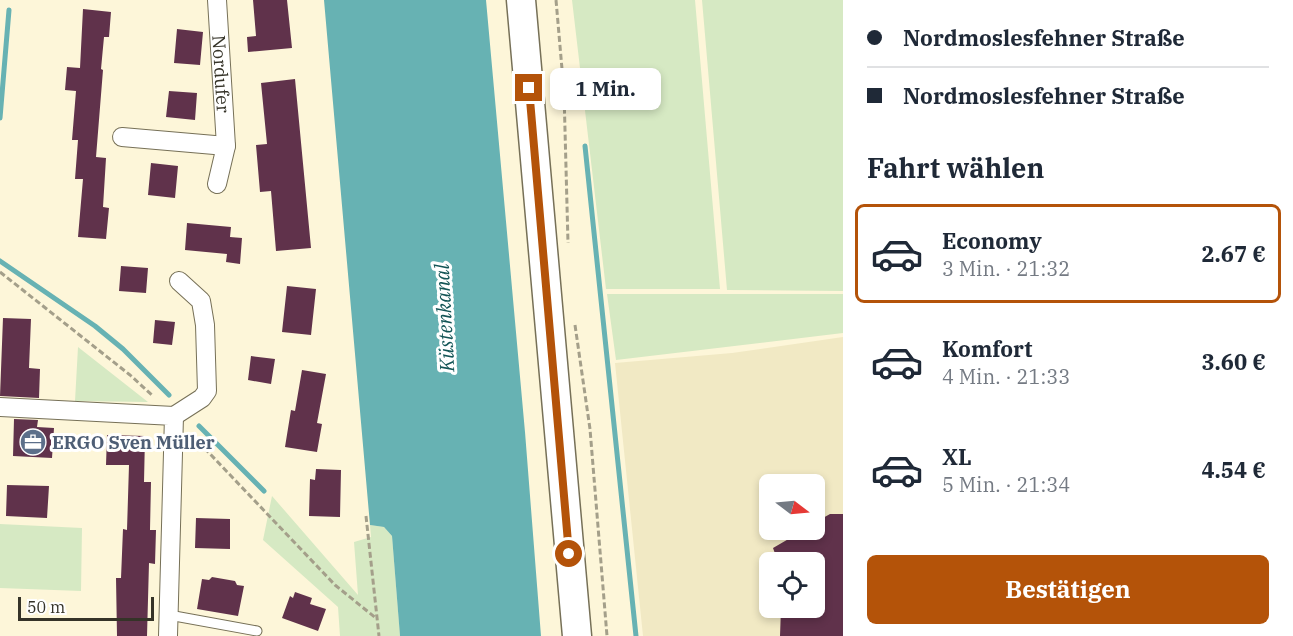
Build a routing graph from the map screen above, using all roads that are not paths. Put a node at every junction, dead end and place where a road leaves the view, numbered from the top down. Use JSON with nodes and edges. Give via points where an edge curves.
{"nodes":[{"id":1,"x":217,"y":0,"type":"edge"},
{"id":2,"x":521,"y":0,"type":"edge"},
{"id":3,"x":122,"y":137,"type":"dead end"},
{"id":4,"x":226,"y":146,"type":"junction"},
{"id":5,"x":218,"y":184,"type":"dead end"},
{"id":6,"x":178,"y":281,"type":"dead end"},
{"id":7,"x":0,"y":407,"type":"edge"},
{"id":8,"x":174,"y":417,"type":"junction"},
{"id":9,"x":169,"y":615,"type":"junction"},
{"id":10,"x":257,"y":632,"type":"dead end"},
{"id":11,"x":168,"y":636,"type":"edge"},
{"id":12,"x":577,"y":636,"type":"edge"}],
"edges":[{"from":1,"to":4,"type":"street","name":"Nordufer"},
{"from":2,"to":12,"type":"main road"},
{"from":3,"to":4,"type":"street"},
{"from":4,"to":5,"type":"street","name":"Nordufer"},
{"from":6,"to":8,"type":"street","via":[[201,301],[207,391]]},
{"from":7,"to":8,"type":"street"},
{"from":8,"to":9,"type":"street"},
{"from":9,"to":10,"type":"lane"},
{"from":9,"to":11,"type":"street"}]}
